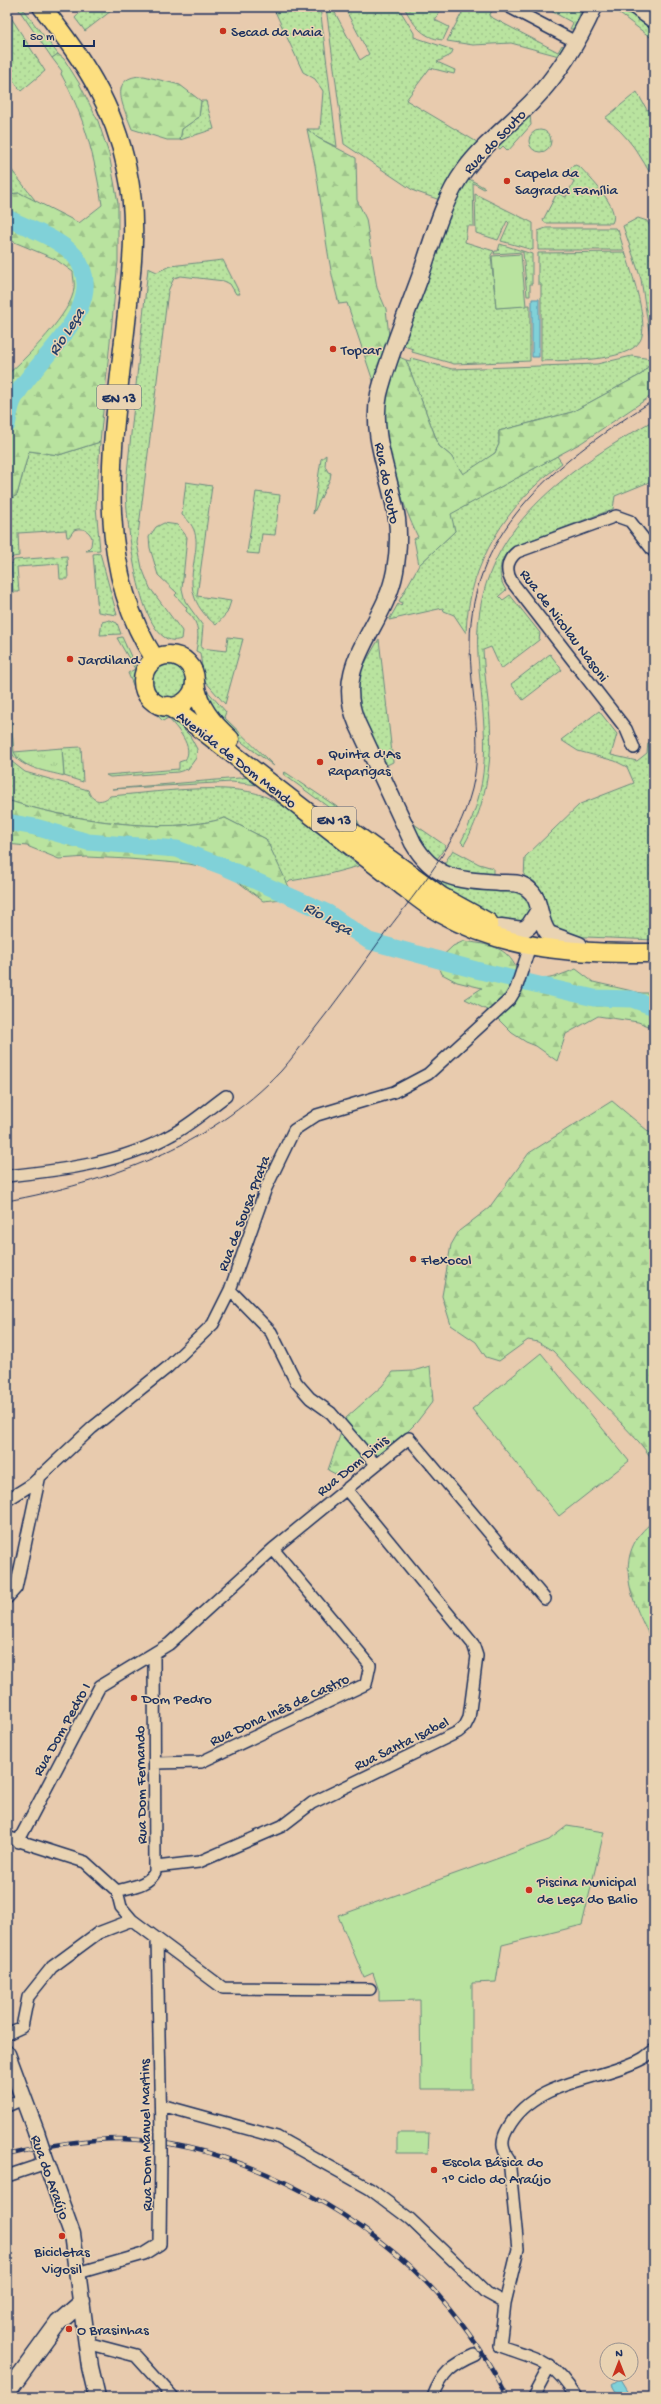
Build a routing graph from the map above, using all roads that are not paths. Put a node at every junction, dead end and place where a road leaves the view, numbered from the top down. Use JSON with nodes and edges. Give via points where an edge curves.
{"nodes":[{"id":1,"x":42,"y":7,"type":"edge"},
{"id":2,"x":509,"y":7,"type":"edge"},
{"id":3,"x":594,"y":7,"type":"edge"},
{"id":4,"x":636,"y":7,"type":"edge"},
{"id":5,"x":654,"y":20,"type":"edge"},
{"id":6,"x":576,"y":42,"type":"junction"},
{"id":7,"x":654,"y":552,"type":"edge"},
{"id":8,"x":155,"y":659,"type":"junction"},
{"id":9,"x":195,"y":682,"type":"junction"},
{"id":10,"x":168,"y":706,"type":"junction"},
{"id":11,"x":634,"y":748,"type":"dead end"},
{"id":12,"x":539,"y":910,"type":"junction"},
{"id":13,"x":501,"y":927,"type":"junction"},
{"id":14,"x":579,"y":945,"type":"junction"},
{"id":15,"x":654,"y":945,"type":"edge"},
{"id":16,"x":530,"y":946,"type":"junction"},
{"id":17,"x":654,"y":952,"type":"edge"},
{"id":18,"x":226,"y":1096,"type":"dead end"},
{"id":19,"x":7,"y":1176,"type":"edge"},
{"id":20,"x":230,"y":1290,"type":"junction"},
{"id":21,"x":375,"y":1464,"type":"junction"},
{"id":22,"x":40,"y":1475,"type":"junction"},
{"id":23,"x":346,"y":1489,"type":"junction"},
{"id":24,"x":7,"y":1500,"type":"edge"},
{"id":25,"x":273,"y":1549,"type":"junction"},
{"id":26,"x":7,"y":1598,"type":"edge"},
{"id":27,"x":546,"y":1599,"type":"dead end"},
{"id":28,"x":154,"y":1653,"type":"junction"},
{"id":29,"x":155,"y":1763,"type":"junction"},
{"id":30,"x":7,"y":1837,"type":"edge"},
{"id":31,"x":18,"y":1842,"type":"junction"},
{"id":32,"x":156,"y":1867,"type":"junction"},
{"id":33,"x":117,"y":1891,"type":"junction"},
{"id":34,"x":132,"y":1920,"type":"junction"},
{"id":35,"x":157,"y":1938,"type":"junction"},
{"id":36,"x":370,"y":1989,"type":"dead end"},
{"id":37,"x":7,"y":2034,"type":"edge"},
{"id":38,"x":654,"y":2050,"type":"edge"},
{"id":39,"x":7,"y":2054,"type":"edge"},
{"id":40,"x":23,"y":2099,"type":"junction"},
{"id":41,"x":161,"y":2105,"type":"junction"},
{"id":42,"x":7,"y":2106,"type":"edge"},
{"id":43,"x":45,"y":2159,"type":"junction"},
{"id":44,"x":7,"y":2176,"type":"edge"},
{"id":45,"x":78,"y":2273,"type":"junction"},
{"id":46,"x":82,"y":2302,"type":"junction"},
{"id":47,"x":505,"y":2303,"type":"junction"},
{"id":48,"x":87,"y":2343,"type":"junction"},
{"id":49,"x":475,"y":2355,"type":"dead end"},
{"id":50,"x":550,"y":2365,"type":"junction"},
{"id":51,"x":7,"y":2393,"type":"edge"},
{"id":52,"x":97,"y":2397,"type":"edge"},
{"id":53,"x":173,"y":2397,"type":"edge"},
{"id":54,"x":433,"y":2397,"type":"edge"},
{"id":55,"x":533,"y":2397,"type":"edge"},
{"id":56,"x":576,"y":2397,"type":"edge"}],
"edges":[{"from":1,"to":8,"type":"main road","number":"EN 13","via":[[82,59],[98,88],[115,126],[130,184],[133,247],[112,473],[111,520],[124,587],[136,621]]},
{"from":2,"to":6,"type":"street"},
{"from":3,"to":6,"type":"street","name":"Rua do Souto"},
{"from":4,"to":5,"type":"street"},
{"from":6,"to":12,"type":"street","name":"Rua do Souto","via":[[533,100],[471,162],[457,181],[398,337],[379,396],[377,418],[379,442],[397,520],[397,561],[385,604],[353,665],[348,693],[350,707],[413,843],[423,859],[436,870],[451,877],[524,886],[534,895]]},
{"from":7,"to":11,"type":"street","name":"Rua de Nicolau Nasoni","via":[[630,521],[616,516],[517,552],[510,559],[507,569],[512,582],[626,729]]},
{"from":8,"to":9,"type":"main road","number":"EN 13","via":[[167,655],[184,660],[193,672]]},
{"from":8,"to":10,"type":"main road","number":"EN 13","via":[[145,672],[144,687],[153,701]]},
{"from":9,"to":10,"type":"main road","via":[[186,700],[178,705]]},
{"from":9,"to":13,"type":"main road","name":"Avenida de Dom Mendo","number":"EN 13","via":[[196,694],[204,712],[231,740],[442,897],[473,916]]},
{"from":10,"to":16,"type":"main road","name":"Avenida de Dom Mendo","number":"EN 13","via":[[185,716],[250,770],[432,908],[471,928]]},
{"from":12,"to":13,"type":"street","via":[[529,926],[523,930]]},
{"from":12,"to":14,"type":"street","name":"Rua do Souto","via":[[549,934]]},
{"from":13,"to":14,"type":"main road","name":"Avenida de Dom Mendo","number":"EN 13","via":[[518,935]]},
{"from":14,"to":15,"type":"main road","number":"EN 13"},
{"from":16,"to":17,"type":"main road","number":"EN 13","via":[[578,953]]},
{"from":16,"to":20,"type":"street","name":"Rua de Sousa Prata","via":[[516,989],[504,1005],[428,1074],[394,1092],[317,1115],[294,1130],[266,1188]]},
{"from":18,"to":19,"type":"street","via":[[172,1135],[138,1150],[104,1161]]},
{"from":20,"to":21,"type":"street","via":[[271,1332],[296,1382],[310,1398],[331,1412]]},
{"from":20,"to":22,"type":"street","name":"Rua de Sousa Prata","via":[[213,1324],[168,1367],[92,1428]]},
{"from":21,"to":23,"type":"street","name":"Rua Dom Dinis"},
{"from":21,"to":27,"type":"street","name":"Rua Dom Dinis","via":[[409,1438]]},
{"from":22,"to":24,"type":"street","name":"Rua de Sousa Prata","via":[[31,1485]]},
{"from":22,"to":26,"type":"street","via":[[16,1588]]},
{"from":23,"to":25,"type":"street","name":"Rua Dom Dinis"},
{"from":23,"to":32,"type":"street","name":"Rua Santa Isabel","via":[[474,1644],[477,1656],[469,1718],[465,1726],[458,1732],[312,1803],[282,1826],[199,1862]]},
{"from":25,"to":28,"type":"street","name":"Rua Dom Dinis","via":[[169,1644]]},
{"from":25,"to":29,"type":"street","name":"Rua Dona Inês de Castro","via":[[370,1665],[366,1684],[201,1762]]},
{"from":28,"to":29,"type":"street","name":"Rua Dom Fernando"},
{"from":28,"to":31,"type":"street","name":"Rua Dom Pedro I","via":[[100,1686]]},
{"from":29,"to":32,"type":"street","name":"Rua Dom Fernando"},
{"from":30,"to":31,"type":"street"},
{"from":31,"to":33,"type":"street","via":[[85,1862]]},
{"from":32,"to":33,"type":"street","via":[[152,1878]]},
{"from":33,"to":34,"type":"street","via":[[121,1907]]},
{"from":34,"to":35,"type":"street"},
{"from":34,"to":37,"type":"street","via":[[98,1933],[52,1967],[28,1997],[22,2027]]},
{"from":35,"to":36,"type":"street","via":[[223,1988]]},
{"from":35,"to":41,"type":"street","name":"Rua Dom Manuel Martins"},
{"from":38,"to":47,"type":"street","via":[[642,2059],[627,2065],[552,2090],[538,2098],[512,2121],[502,2141],[509,2159],[518,2249]]},
{"from":39,"to":40,"type":"street","name":"Rua do Araújo"},
{"from":40,"to":42,"type":"street"},
{"from":40,"to":43,"type":"street","name":"Rua do Araújo","bridge":true},
{"from":41,"to":45,"type":"street","name":"Rua Dom Manuel Martins","bridge":true,"via":[[160,2244],[144,2254]]},
{"from":41,"to":47,"type":"street","via":[[278,2137],[370,2189],[410,2219],[487,2292]]},
{"from":43,"to":44,"type":"street"},
{"from":43,"to":45,"type":"street","name":"Rua do Araújo","via":[[72,2234]]},
{"from":45,"to":46,"type":"street","name":"Rua do Araújo"},
{"from":46,"to":48,"type":"street","name":"Rua do Araújo"},
{"from":46,"to":51,"type":"street","via":[[58,2323]]},
{"from":47,"to":50,"type":"street","via":[[500,2346]]},
{"from":48,"to":52,"type":"street","name":"Rua do Araújo"},
{"from":48,"to":53,"type":"street","via":[[136,2356]]},
{"from":49,"to":54,"type":"street","via":[[455,2364],[438,2385]]},
{"from":50,"to":55,"type":"street"},
{"from":50,"to":56,"type":"street","via":[[564,2378]]}]}
